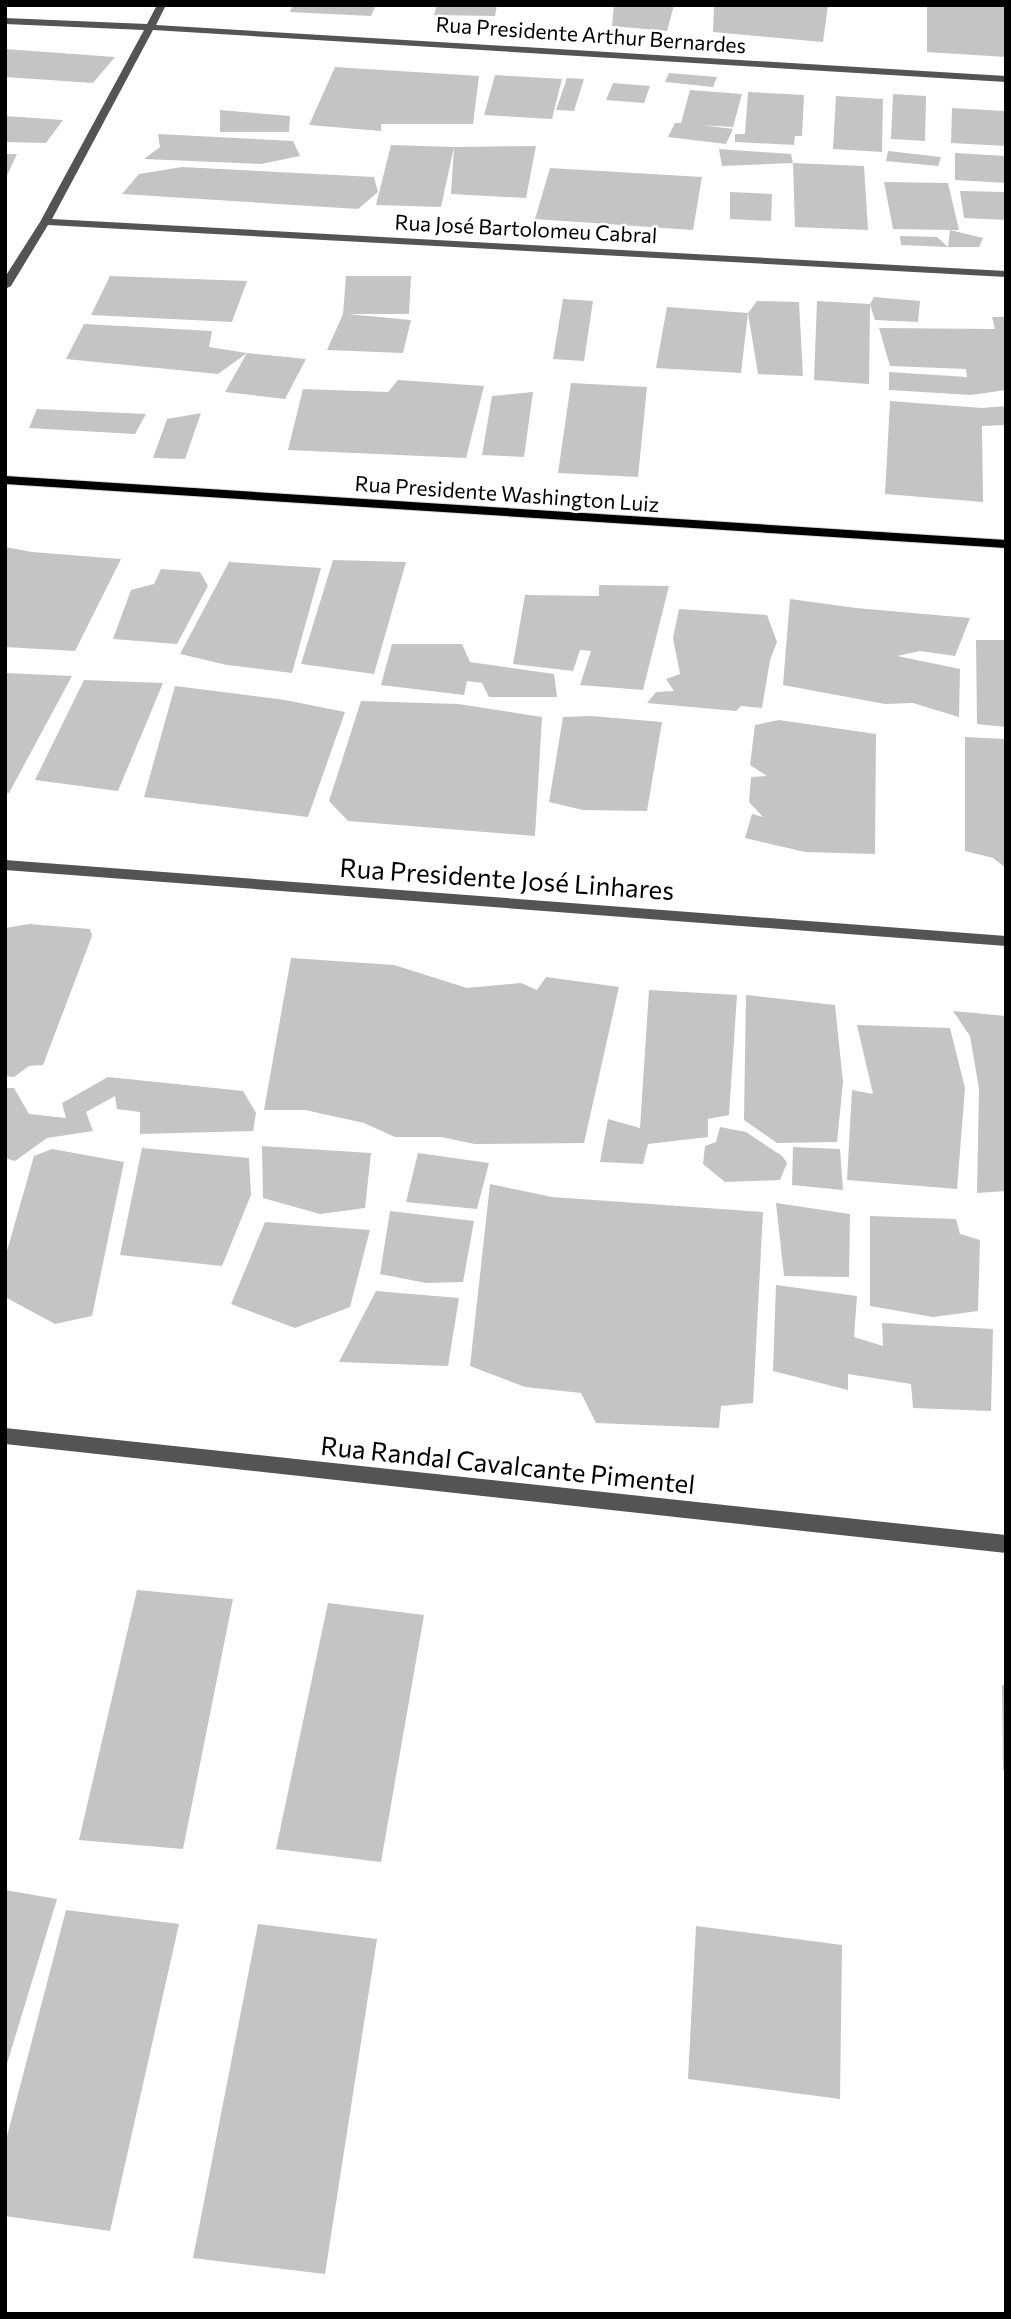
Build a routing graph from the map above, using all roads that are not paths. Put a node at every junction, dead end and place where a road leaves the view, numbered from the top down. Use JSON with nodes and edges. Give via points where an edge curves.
{"nodes":[{"id":1,"x":162,"y":5,"type":"edge"},
{"id":2,"x":5,"y":21,"type":"edge"},
{"id":3,"x":149,"y":27,"type":"junction"},
{"id":4,"x":1006,"y":79,"type":"edge"},
{"id":5,"x":45,"y":222,"type":"junction"},
{"id":6,"x":1006,"y":274,"type":"edge"},
{"id":7,"x":5,"y":286,"type":"edge"},
{"id":8,"x":5,"y":480,"type":"edge"},
{"id":9,"x":1006,"y":544,"type":"edge"},
{"id":10,"x":5,"y":865,"type":"edge"},
{"id":11,"x":1006,"y":941,"type":"edge"},
{"id":12,"x":5,"y":1436,"type":"edge"},
{"id":13,"x":1006,"y":1544,"type":"edge"}],
"edges":[{"from":1,"to":3,"type":"street"},
{"from":2,"to":3,"type":"street","name":"Rua Presidente Arthur Bernardes"},
{"from":3,"to":4,"type":"street","name":"Rua Presidente Arthur Bernardes"},
{"from":3,"to":5,"type":"street"},
{"from":5,"to":6,"type":"street","name":"Rua José Bartolomeu Cabral"},
{"from":5,"to":7,"type":"street"},
{"from":8,"to":9,"type":"main road","name":"Rua Presidente Washington Luiz"},
{"from":10,"to":11,"type":"street","name":"Rua Presidente José Linhares"},
{"from":12,"to":13,"type":"street","name":"Rua Randal Cavalcante Pimentel"}]}
